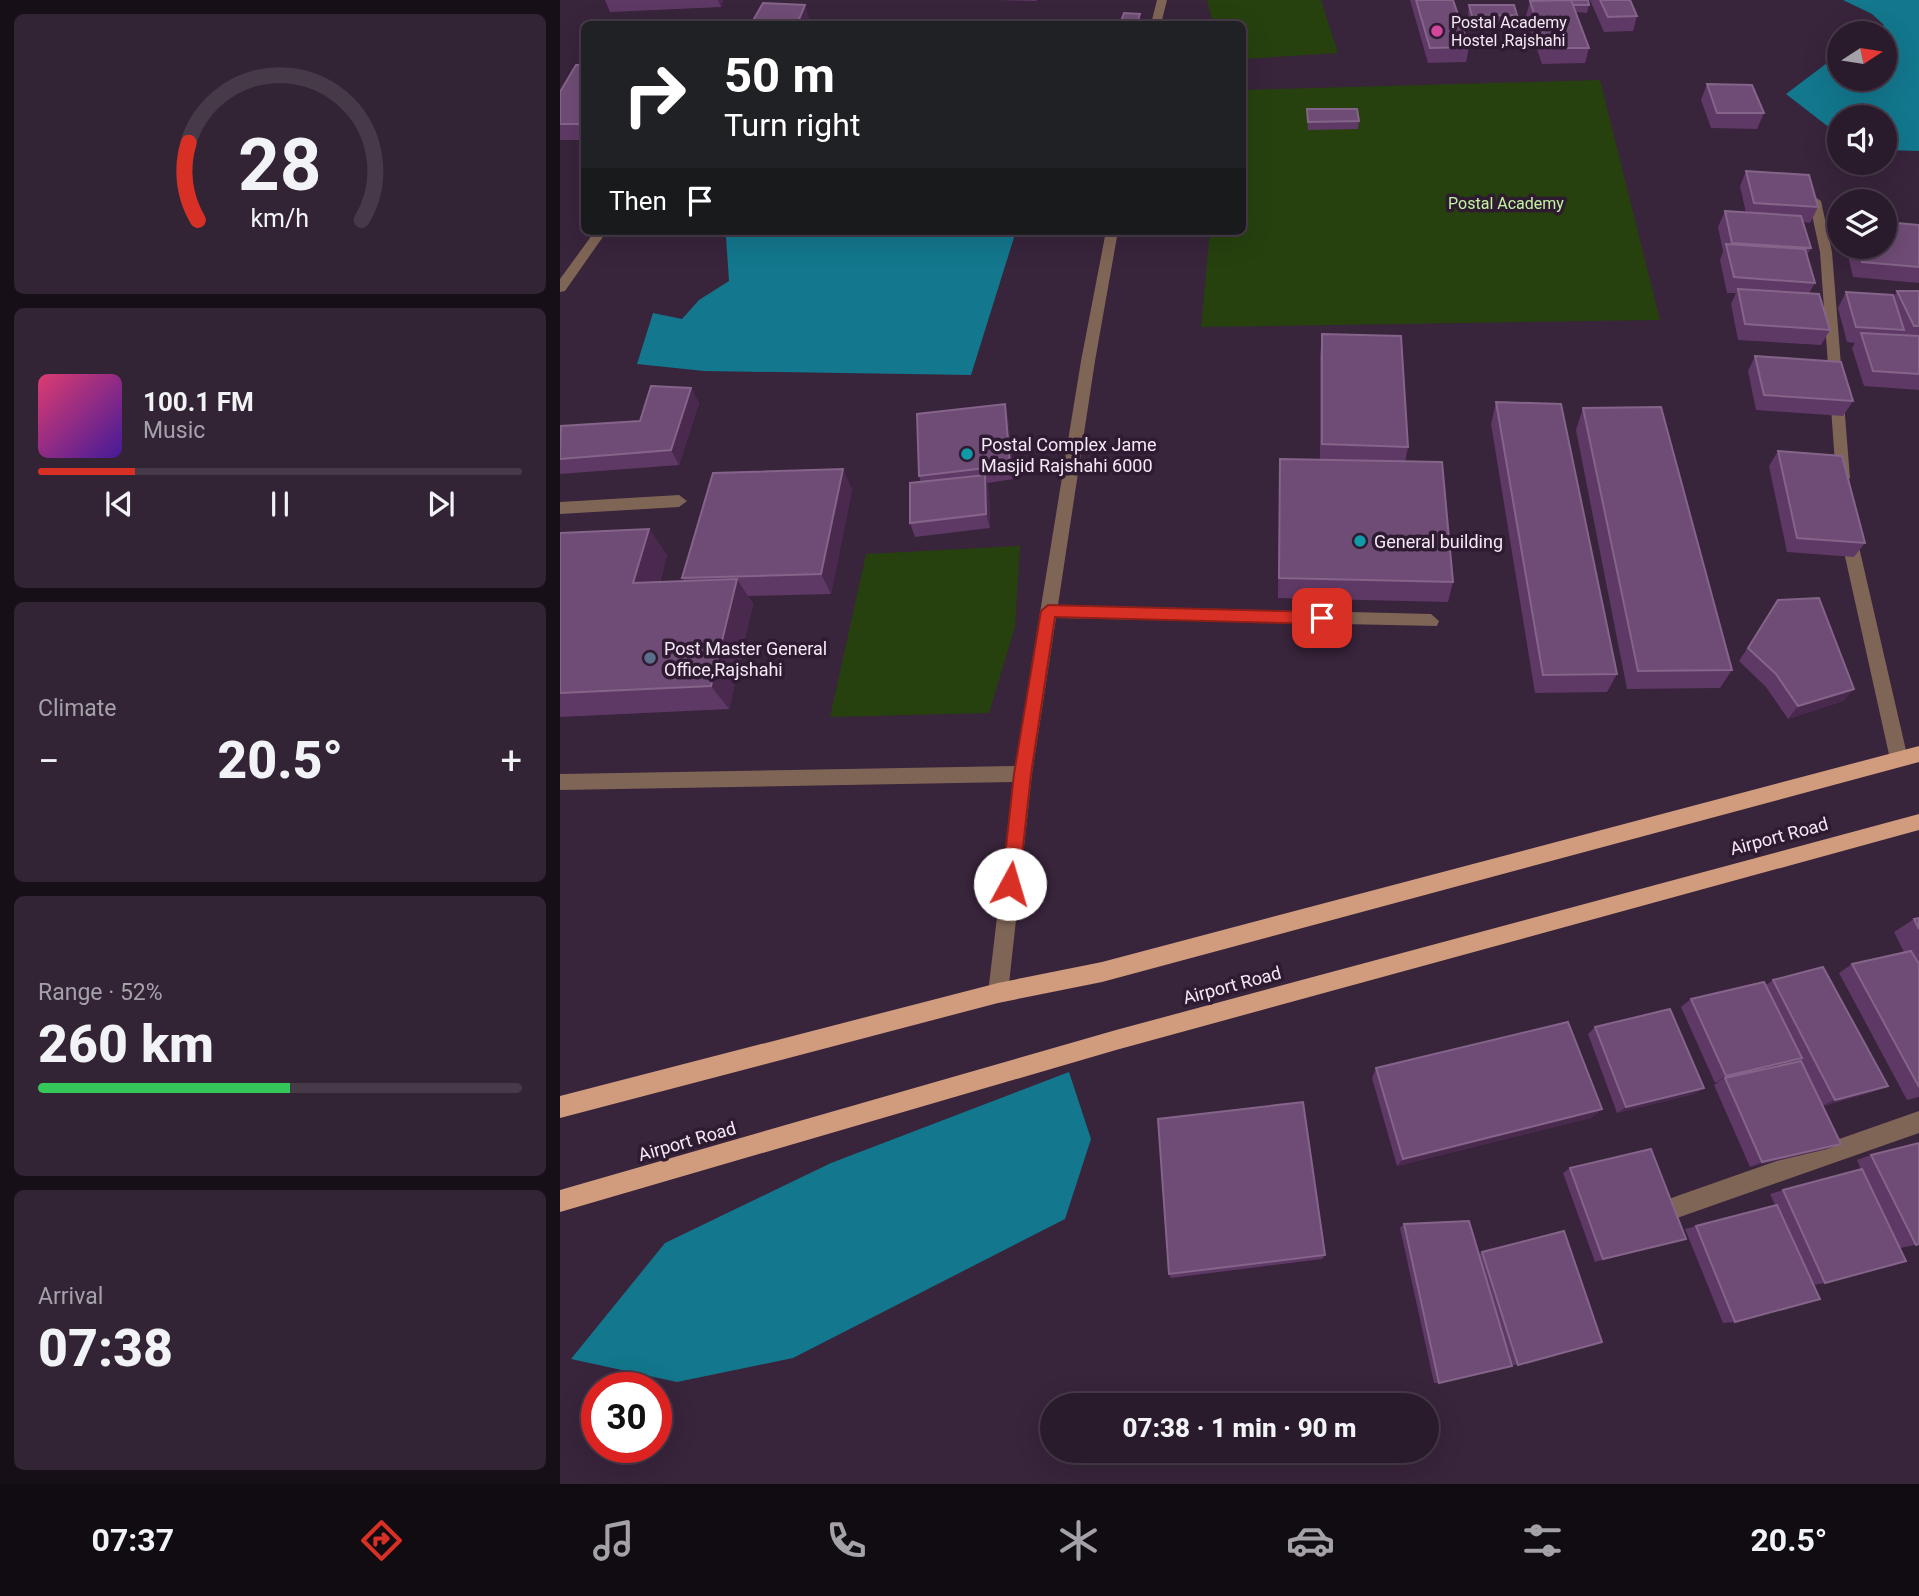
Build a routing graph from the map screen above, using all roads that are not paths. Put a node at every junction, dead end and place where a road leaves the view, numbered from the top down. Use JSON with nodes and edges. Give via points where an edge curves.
{"nodes":[{"id":1,"x":1162,"y":0,"type":"edge"},
{"id":2,"x":1157,"y":21,"type":"edge"},
{"id":3,"x":1815,"y":201,"type":"edge"},
{"id":4,"x":598,"y":235,"type":"edge"},
{"id":5,"x":1111,"y":235,"type":"edge"},
{"id":6,"x":560,"y":288,"type":"edge"},
{"id":7,"x":1844,"y":496,"type":"edge"},
{"id":8,"x":679,"y":501,"type":"dead end"},
{"id":9,"x":560,"y":508,"type":"edge"},
{"id":10,"x":1846,"y":524,"type":"edge"},
{"id":11,"x":1048,"y":611,"type":"junction"},
{"id":12,"x":1431,"y":621,"type":"dead end"},
{"id":13,"x":1919,"y":754,"type":"edge"},
{"id":14,"x":1899,"y":759,"type":"junction"},
{"id":15,"x":1023,"y":774,"type":"junction"},
{"id":16,"x":560,"y":782,"type":"edge"},
{"id":17,"x":1919,"y":822,"type":"edge"},
{"id":18,"x":998,"y":993,"type":"junction"},
{"id":19,"x":560,"y":1107,"type":"edge"},
{"id":20,"x":1919,"y":1122,"type":"edge"},
{"id":21,"x":594,"y":1192,"type":"junction"},
{"id":22,"x":560,"y":1201,"type":"edge"},
{"id":23,"x":1677,"y":1207,"type":"edge"},
{"id":24,"x":560,"y":1211,"type":"edge"}],
"edges":[{"from":1,"to":2,"type":"street"},
{"from":3,"to":7,"type":"street","via":[[1826,252]]},
{"from":4,"to":6,"type":"street"},
{"from":5,"to":11,"type":"street"},
{"from":8,"to":9,"type":"street"},
{"from":10,"to":14,"type":"street"},
{"from":11,"to":12,"type":"street"},
{"from":11,"to":15,"type":"street"},
{"from":13,"to":14,"type":"main road"},
{"from":14,"to":18,"type":"main road","via":[[1102,971]]},
{"from":15,"to":16,"type":"street"},
{"from":15,"to":18,"type":"street"},
{"from":17,"to":21,"type":"main road","name":"Airport Road","via":[[1116,1040]]},
{"from":18,"to":19,"type":"main road"},
{"from":20,"to":23,"type":"street"},
{"from":21,"to":22,"type":"main road","name":"Airport Road"},
{"from":21,"to":24,"type":"street"}]}
